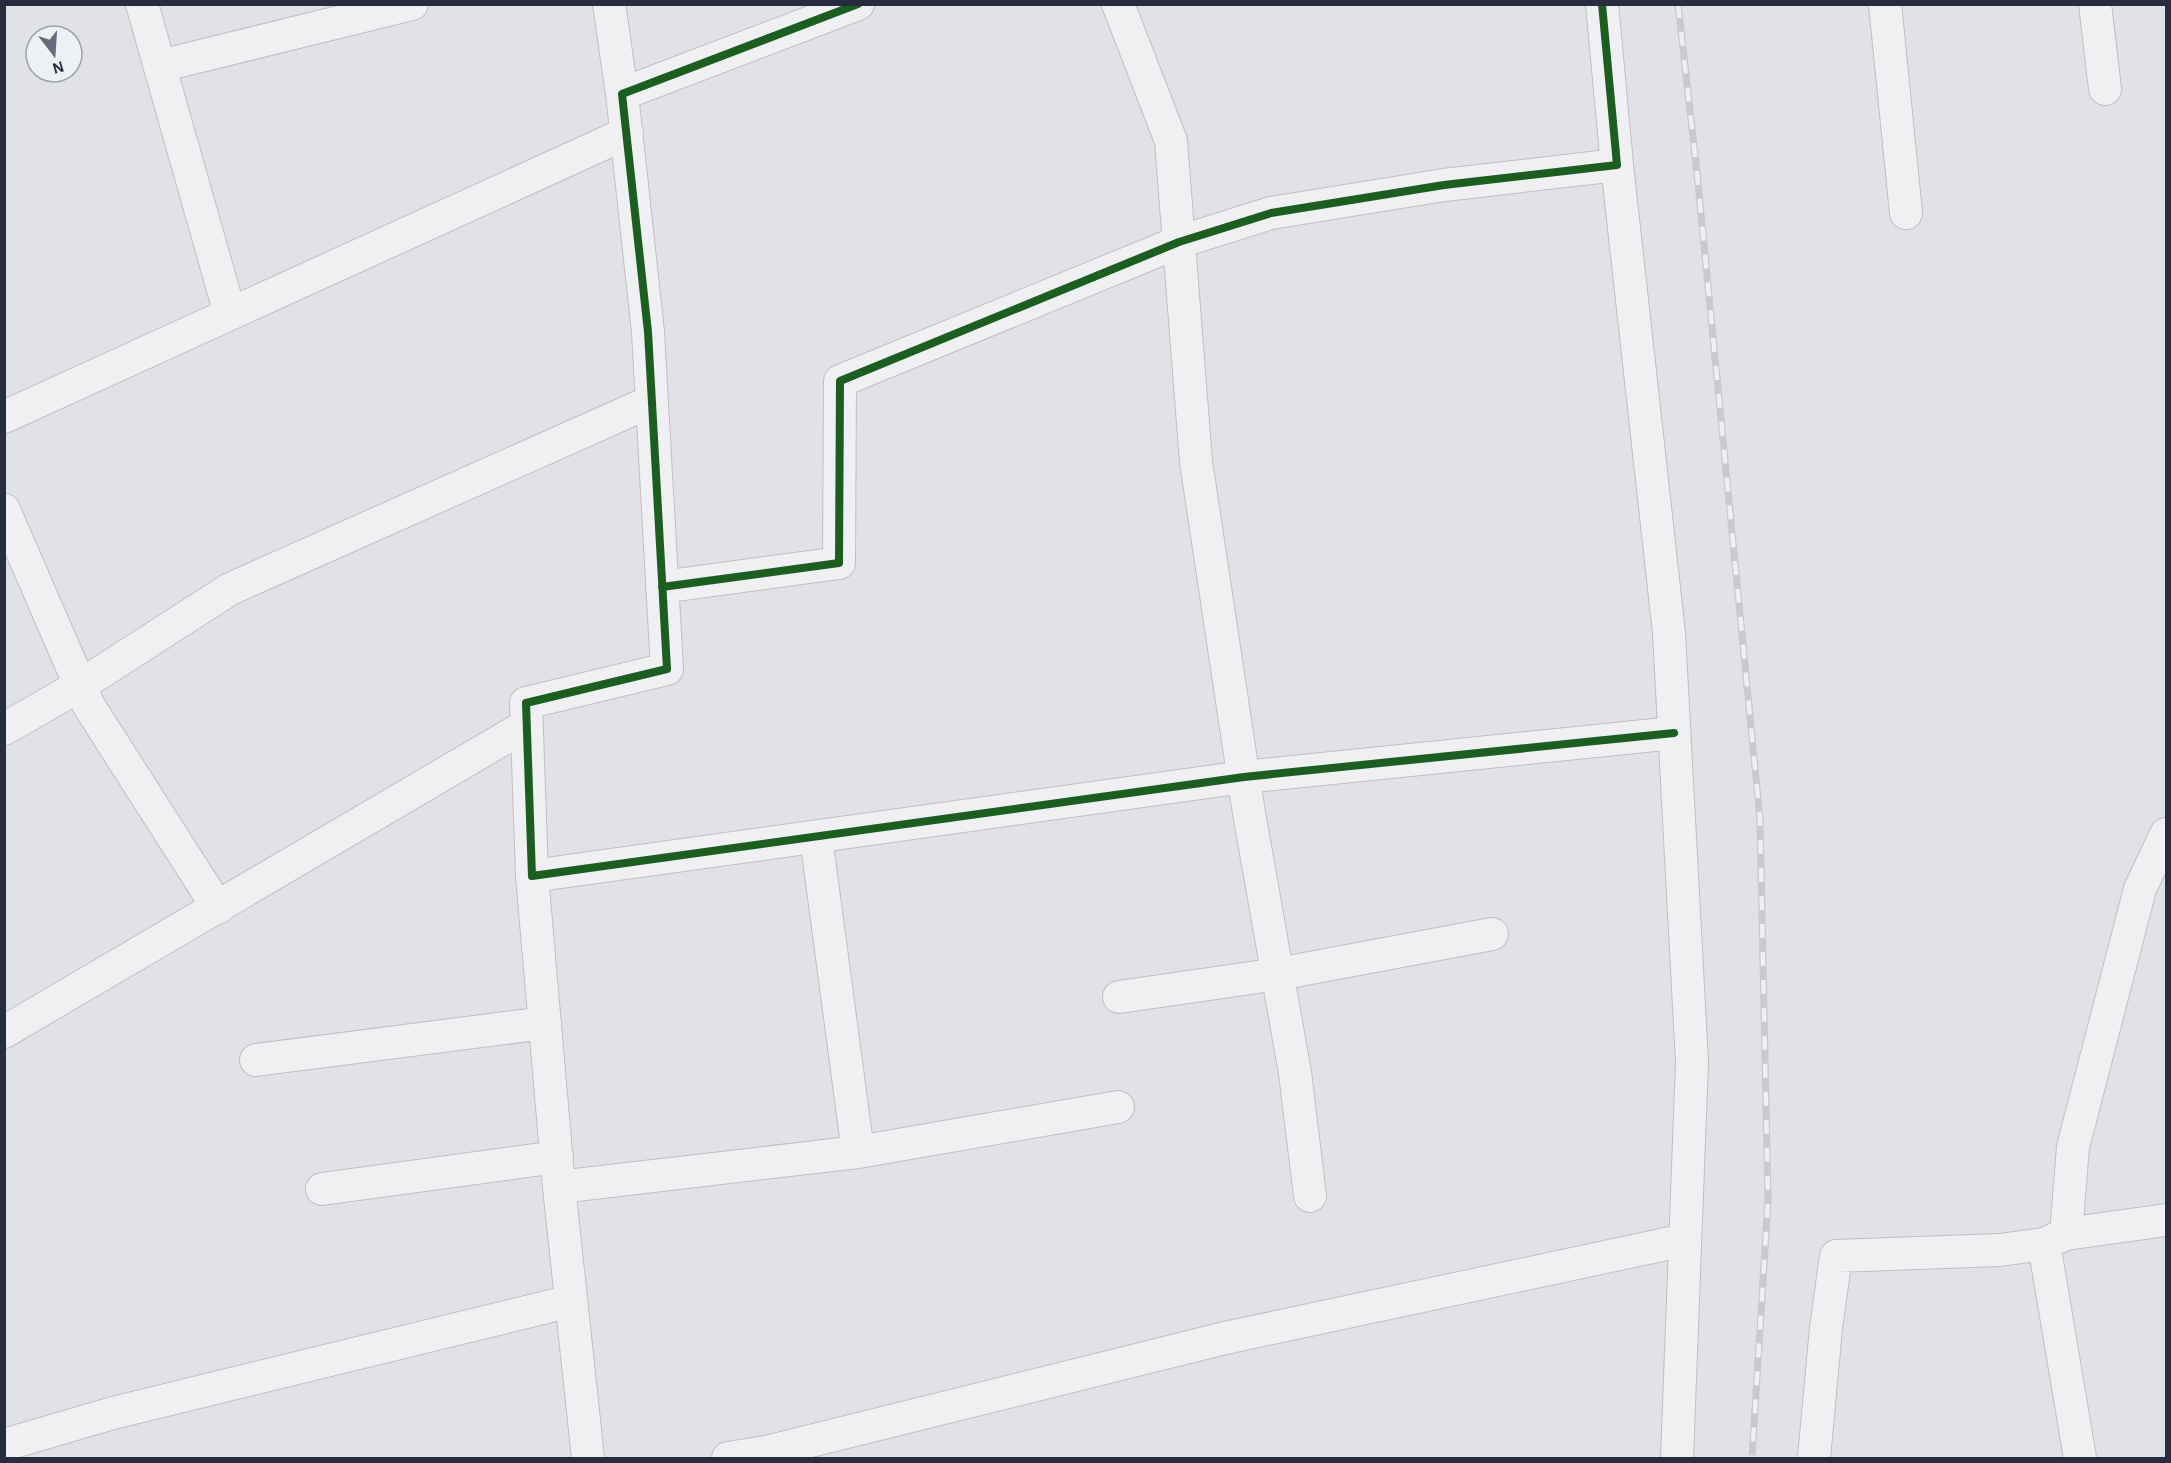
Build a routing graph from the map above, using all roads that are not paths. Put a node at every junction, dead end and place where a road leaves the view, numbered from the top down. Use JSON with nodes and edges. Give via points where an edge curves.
{"nodes":[{"id":1,"x":142,"y":4,"type":"edge"},
{"id":2,"x":412,"y":4,"type":"edge"},
{"id":3,"x":609,"y":4,"type":"edge"},
{"id":4,"x":858,"y":4,"type":"edge"},
{"id":5,"x":1118,"y":4,"type":"edge"},
{"id":6,"x":1602,"y":4,"type":"edge"},
{"id":7,"x":1885,"y":4,"type":"edge"},
{"id":8,"x":2095,"y":4,"type":"edge"},
{"id":9,"x":160,"y":66,"type":"junction"},
{"id":10,"x":2105,"y":89,"type":"dead end"},
{"id":11,"x":622,"y":94,"type":"junction"},
{"id":12,"x":627,"y":133,"type":"junction"},
{"id":13,"x":1617,"y":165,"type":"junction"},
{"id":14,"x":1906,"y":213,"type":"dead end"},
{"id":15,"x":1179,"y":242,"type":"junction"},
{"id":16,"x":230,"y":314,"type":"junction"},
{"id":17,"x":652,"y":401,"type":"junction"},
{"id":18,"x":4,"y":417,"type":"edge"},
{"id":19,"x":4,"y":510,"type":"edge"},
{"id":20,"x":662,"y":587,"type":"junction"},
{"id":21,"x":81,"y":685,"type":"junction"},
{"id":22,"x":527,"y":725,"type":"junction"},
{"id":23,"x":4,"y":729,"type":"edge"},
{"id":24,"x":1674,"y":733,"type":"junction"},
{"id":25,"x":1244,"y":777,"type":"junction"},
{"id":26,"x":2166,"y":834,"type":"edge"},
{"id":27,"x":816,"y":837,"type":"junction"},
{"id":28,"x":532,"y":876,"type":"junction"},
{"id":29,"x":218,"y":908,"type":"junction"},
{"id":30,"x":1492,"y":934,"type":"dead end"},
{"id":31,"x":1278,"y":974,"type":"junction"},
{"id":32,"x":1119,"y":997,"type":"dead end"},
{"id":33,"x":545,"y":1023,"type":"junction"},
{"id":34,"x":4,"y":1032,"type":"edge"},
{"id":35,"x":256,"y":1060,"type":"dead end"},
{"id":36,"x":1118,"y":1107,"type":"dead end"},
{"id":37,"x":858,"y":1152,"type":"junction"},
{"id":38,"x":558,"y":1172,"type":"junction"},
{"id":39,"x":322,"y":1189,"type":"dead end"},
{"id":40,"x":1310,"y":1196,"type":"dead end"},
{"id":41,"x":2166,"y":1220,"type":"edge"},
{"id":42,"x":2055,"y":1239,"type":"junction"},
{"id":43,"x":1685,"y":1240,"type":"junction"},
{"id":44,"x":571,"y":1301,"type":"junction"},
{"id":45,"x":4,"y":1445,"type":"edge"},
{"id":46,"x":588,"y":1458,"type":"edge"},
{"id":47,"x":728,"y":1458,"type":"edge"},
{"id":48,"x":1677,"y":1458,"type":"edge"},
{"id":49,"x":1814,"y":1458,"type":"edge"},
{"id":50,"x":2080,"y":1458,"type":"edge"}],
"edges":[{"from":1,"to":9,"type":"street"},
{"from":2,"to":9,"type":"street"},
{"from":3,"to":11,"type":"street"},
{"from":4,"to":11,"type":"street"},
{"from":5,"to":15,"type":"street","via":[[1172,141]]},
{"from":6,"to":13,"type":"street"},
{"from":7,"to":14,"type":"street"},
{"from":8,"to":10,"type":"street"},
{"from":9,"to":16,"type":"street"},
{"from":11,"to":12,"type":"street"},
{"from":12,"to":16,"type":"street"},
{"from":12,"to":17,"type":"street"},
{"from":13,"to":15,"type":"street","via":[[1443,184],[1271,213]]},
{"from":13,"to":24,"type":"street","via":[[1669,633]]},
{"from":15,"to":20,"type":"street","via":[[840,381],[839,563]]},
{"from":15,"to":25,"type":"street","via":[[1196,462]]},
{"from":16,"to":18,"type":"street"},
{"from":17,"to":20,"type":"street"},
{"from":17,"to":21,"type":"street","via":[[230,589]]},
{"from":19,"to":21,"type":"street"},
{"from":20,"to":22,"type":"street","via":[[667,669],[526,703]]},
{"from":21,"to":23,"type":"street"},
{"from":21,"to":29,"type":"street","via":[[89,706]]},
{"from":22,"to":28,"type":"street"},
{"from":22,"to":29,"type":"street"},
{"from":24,"to":25,"type":"street"},
{"from":24,"to":43,"type":"street","via":[[1692,1062]]},
{"from":25,"to":27,"type":"street"},
{"from":25,"to":31,"type":"street"},
{"from":26,"to":42,"type":"street","via":[[2139,889],[2073,1147]]},
{"from":27,"to":28,"type":"street"},
{"from":27,"to":37,"type":"street"},
{"from":28,"to":33,"type":"street"},
{"from":29,"to":34,"type":"street"},
{"from":30,"to":31,"type":"street"},
{"from":31,"to":32,"type":"street"},
{"from":31,"to":40,"type":"street"},
{"from":33,"to":35,"type":"street"},
{"from":33,"to":38,"type":"street"},
{"from":36,"to":37,"type":"street"},
{"from":37,"to":38,"type":"street"},
{"from":38,"to":39,"type":"street"},
{"from":38,"to":44,"type":"street"},
{"from":41,"to":42,"type":"street"},
{"from":42,"to":49,"type":"street","via":[[2000,1250],[1836,1257]]},
{"from":42,"to":50,"type":"street"},
{"from":43,"to":47,"type":"street","via":[[1225,1338],[766,1452]]},
{"from":43,"to":48,"type":"street"},
{"from":44,"to":45,"type":"street","via":[[113,1413]]},
{"from":44,"to":46,"type":"street"}]}
